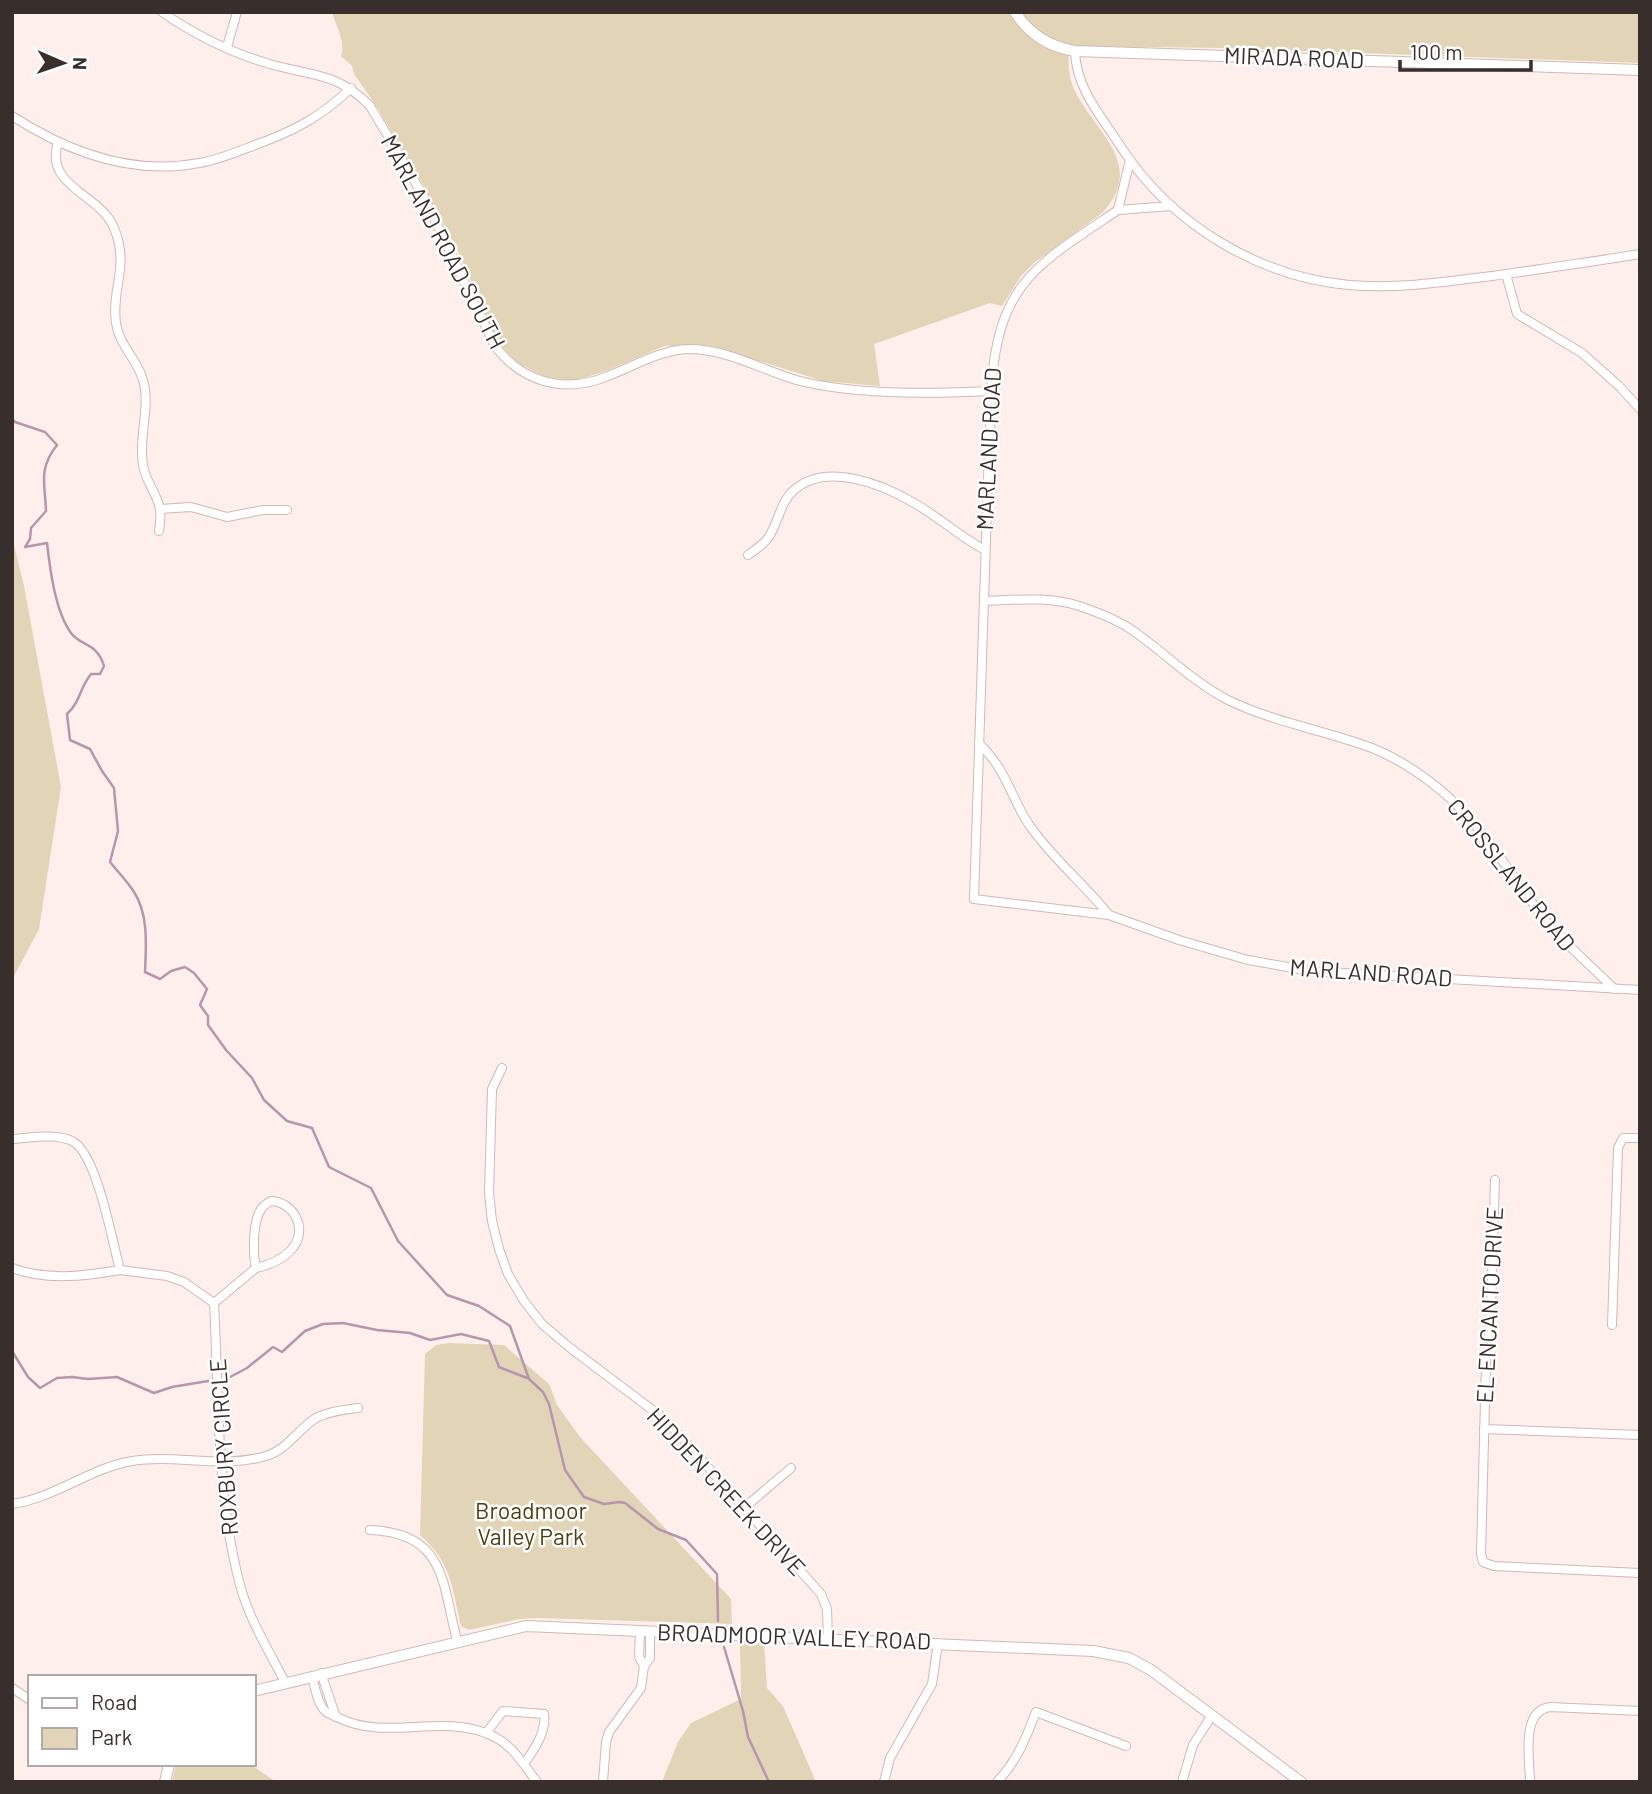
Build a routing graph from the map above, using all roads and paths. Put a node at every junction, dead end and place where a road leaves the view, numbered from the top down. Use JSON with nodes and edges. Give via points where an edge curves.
{"nodes":[{"id":1,"x":162,"y":12,"type":"edge"},
{"id":2,"x":237,"y":12,"type":"edge"},
{"id":3,"x":1015,"y":12,"type":"edge"},
{"id":4,"x":227,"y":47,"type":"junction"},
{"id":5,"x":1075,"y":51,"type":"junction"},
{"id":6,"x":1640,"y":70,"type":"edge"},
{"id":7,"x":351,"y":88,"type":"junction"},
{"id":8,"x":12,"y":116,"type":"edge"},
{"id":9,"x":58,"y":142,"type":"junction"},
{"id":10,"x":1130,"y":160,"type":"junction"},
{"id":11,"x":1172,"y":206,"type":"junction"},
{"id":12,"x":1118,"y":210,"type":"junction"},
{"id":13,"x":1640,"y":254,"type":"edge"},
{"id":14,"x":1506,"y":274,"type":"junction"},
{"id":15,"x":991,"y":391,"type":"junction"},
{"id":16,"x":1640,"y":409,"type":"edge"},
{"id":17,"x":160,"y":509,"type":"junction"},
{"id":18,"x":286,"y":510,"type":"dead end"},
{"id":19,"x":159,"y":531,"type":"dead end"},
{"id":20,"x":985,"y":550,"type":"junction"},
{"id":21,"x":748,"y":555,"type":"dead end"},
{"id":22,"x":984,"y":601,"type":"junction"},
{"id":23,"x":979,"y":743,"type":"junction"},
{"id":24,"x":1109,"y":915,"type":"junction"},
{"id":25,"x":1614,"y":989,"type":"junction"},
{"id":26,"x":1640,"y":990,"type":"edge"},
{"id":27,"x":502,"y":1068,"type":"dead end"},
{"id":28,"x":1640,"y":1138,"type":"edge"},
{"id":29,"x":12,"y":1139,"type":"edge"},
{"id":30,"x":1495,"y":1180,"type":"dead end"},
{"id":31,"x":12,"y":1268,"type":"edge"},
{"id":32,"x":256,"y":1268,"type":"junction"},
{"id":33,"x":120,"y":1270,"type":"junction"},
{"id":34,"x":214,"y":1303,"type":"junction"},
{"id":35,"x":1612,"y":1325,"type":"dead end"},
{"id":36,"x":358,"y":1408,"type":"dead end"},
{"id":37,"x":1484,"y":1429,"type":"junction"},
{"id":38,"x":1640,"y":1435,"type":"edge"},
{"id":39,"x":222,"y":1462,"type":"junction"},
{"id":40,"x":791,"y":1468,"type":"dead end"},
{"id":41,"x":12,"y":1504,"type":"edge"},
{"id":42,"x":745,"y":1507,"type":"junction"},
{"id":43,"x":370,"y":1530,"type":"dead end"},
{"id":44,"x":1640,"y":1573,"type":"edge"},
{"id":45,"x":645,"y":1631,"type":"junction"},
{"id":46,"x":828,"y":1639,"type":"junction"},
{"id":47,"x":457,"y":1641,"type":"junction"},
{"id":48,"x":938,"y":1643,"type":"junction"},
{"id":49,"x":316,"y":1675,"type":"junction"},
{"id":50,"x":285,"y":1682,"type":"junction"},
{"id":51,"x":12,"y":1688,"type":"edge"},
{"id":52,"x":256,"y":1690,"type":"edge"},
{"id":53,"x":28,"y":1699,"type":"edge"},
{"id":54,"x":1640,"y":1711,"type":"edge"},
{"id":55,"x":1212,"y":1715,"type":"junction"},
{"id":56,"x":486,"y":1733,"type":"junction"},
{"id":57,"x":1126,"y":1746,"type":"dead end"},
{"id":58,"x":524,"y":1764,"type":"junction"},
{"id":59,"x":537,"y":1782,"type":"edge"},
{"id":60,"x":603,"y":1782,"type":"edge"},
{"id":61,"x":884,"y":1782,"type":"edge"},
{"id":62,"x":997,"y":1782,"type":"edge"},
{"id":63,"x":1182,"y":1782,"type":"edge"},
{"id":64,"x":1301,"y":1782,"type":"edge"},
{"id":65,"x":1530,"y":1782,"type":"edge"}],
"edges":[{"from":1,"to":4,"type":"street","name":"MARLAND ROAD SOUTH"},
{"from":2,"to":4,"type":"street"},
{"from":3,"to":5,"type":"street","name":"MIRADA ROAD","via":[[1034,34]]},
{"from":4,"to":7,"type":"street","name":"MARLAND ROAD SOUTH"},
{"from":5,"to":6,"type":"street","name":"MIRADA ROAD"},
{"from":5,"to":10,"type":"street","via":[[1082,87]]},
{"from":7,"to":9,"type":"street","via":[[308,123],[203,163],[160,167],[111,162]]},
{"from":7,"to":15,"type":"street","name":"MARLAND ROAD SOUTH","via":[[370,106],[424,197],[495,346],[510,365],[537,379],[562,384],[589,382],[686,349],[731,356],[800,381],[836,388]]},
{"from":8,"to":9,"type":"street"},
{"from":9,"to":17,"type":"street","via":[[55,162],[59,171],[104,211],[120,245],[116,323],[145,389],[143,467]]},
{"from":10,"to":11,"type":"street"},
{"from":10,"to":12,"type":"street"},
{"from":11,"to":12,"type":"street"},
{"from":11,"to":14,"type":"street","via":[[1239,253],[1311,278],[1393,286]]},
{"from":12,"to":15,"type":"street","name":"MARLAND ROAD","via":[[1055,252],[1018,291],[1000,327]]},
{"from":13,"to":14,"type":"street"},
{"from":14,"to":16,"type":"street","via":[[1517,314],[1582,352]]},
{"from":15,"to":20,"type":"street","name":"MARLAND ROAD"},
{"from":17,"to":18,"type":"street","via":[[191,508],[227,517]]},
{"from":17,"to":19,"type":"street"},
{"from":20,"to":21,"type":"street","via":[[892,492],[837,477],[814,479],[795,489],[770,537]]},
{"from":20,"to":22,"type":"street","name":"MARLAND ROAD"},
{"from":22,"to":23,"type":"street","name":"MARLAND ROAD"},
{"from":22,"to":25,"type":"street","name":"CROSSLAND ROAD","via":[[1045,600],[1105,615],[1229,700],[1373,749],[1418,774],[1463,811],[1565,943]]},
{"from":23,"to":24,"type":"street","via":[[999,768],[1039,839]]},
{"from":23,"to":24,"type":"street","name":"MARLAND ROAD","via":[[974,899]]},
{"from":24,"to":25,"type":"street","name":"MARLAND ROAD","via":[[1248,960],[1310,971]]},
{"from":25,"to":26,"type":"street","name":"MARLAND ROAD"},
{"from":27,"to":42,"type":"street","name":"HIDDEN CREEK DRIVE","via":[[492,1089],[489,1193],[508,1274],[542,1324],[667,1421]]},
{"from":28,"to":35,"type":"street","via":[[1623,1138],[1618,1148]]},
{"from":29,"to":33,"type":"street","via":[[71,1140],[85,1152]]},
{"from":30,"to":37,"type":"street","name":"EL ENCANTO DRIVE"},
{"from":31,"to":33,"type":"street","via":[[46,1276]]},
{"from":32,"to":32,"type":"street","via":[[273,1263],[297,1241],[297,1216],[279,1201],[271,1201],[258,1217],[253,1253]]},
{"from":32,"to":34,"type":"street"},
{"from":33,"to":34,"type":"street","via":[[167,1276]]},
{"from":34,"to":39,"type":"street","name":"ROXBURY CIRCLE"},
{"from":36,"to":39,"type":"street","via":[[316,1418],[264,1457]]},
{"from":37,"to":38,"type":"street","name":"EL ENCANTO DRIVE"},
{"from":37,"to":44,"type":"street","name":"EL ENCANTO DRIVE","via":[[1483,1562]]},
{"from":39,"to":41,"type":"street","via":[[113,1465],[37,1499]]},
{"from":39,"to":50,"type":"street","name":"ROXBURY CIRCLE","via":[[226,1522],[240,1586]]},
{"from":40,"to":42,"type":"street"},
{"from":42,"to":46,"type":"street","name":"HIDDEN CREEK DRIVE","via":[[821,1594],[827,1609]]},
{"from":43,"to":47,"type":"street","via":[[401,1533],[434,1558]]},
{"from":45,"to":46,"type":"street","name":"BROADMOOR VALLEY ROAD"},
{"from":45,"to":47,"type":"street","name":"BROADMOOR VALLEY ROAD","via":[[526,1626]]},
{"from":45,"to":60,"type":"street","via":[[650,1658],[639,1693],[609,1732]]},
{"from":46,"to":48,"type":"street","name":"BROADMOOR VALLEY ROAD"},
{"from":47,"to":49,"type":"street","name":"BROADMOOR VALLEY ROAD"},
{"from":48,"to":55,"type":"street","name":"BROADMOOR VALLEY ROAD","via":[[1093,1651],[1129,1658]]},
{"from":48,"to":61,"type":"street","via":[[932,1684],[890,1758]]},
{"from":49,"to":50,"type":"street","name":"BROADMOOR VALLEY ROAD"},
{"from":49,"to":56,"type":"street","via":[[337,1717],[359,1727],[460,1727]]},
{"from":50,"to":52,"type":"street","name":"BROADMOOR VALLEY ROAD"},
{"from":51,"to":53,"type":"street"},
{"from":54,"to":65,"type":"street","via":[[1541,1710],[1531,1723]]},
{"from":55,"to":63,"type":"street","via":[[1193,1745]]},
{"from":55,"to":64,"type":"street","name":"BROADMOOR VALLEY ROAD"},
{"from":56,"to":58,"type":"street","via":[[504,1741]]},
{"from":56,"to":58,"type":"street","via":[[503,1711],[544,1714],[545,1723]]},
{"from":57,"to":62,"type":"street","via":[[1036,1712],[1019,1754]]},
{"from":58,"to":59,"type":"street"}]}
